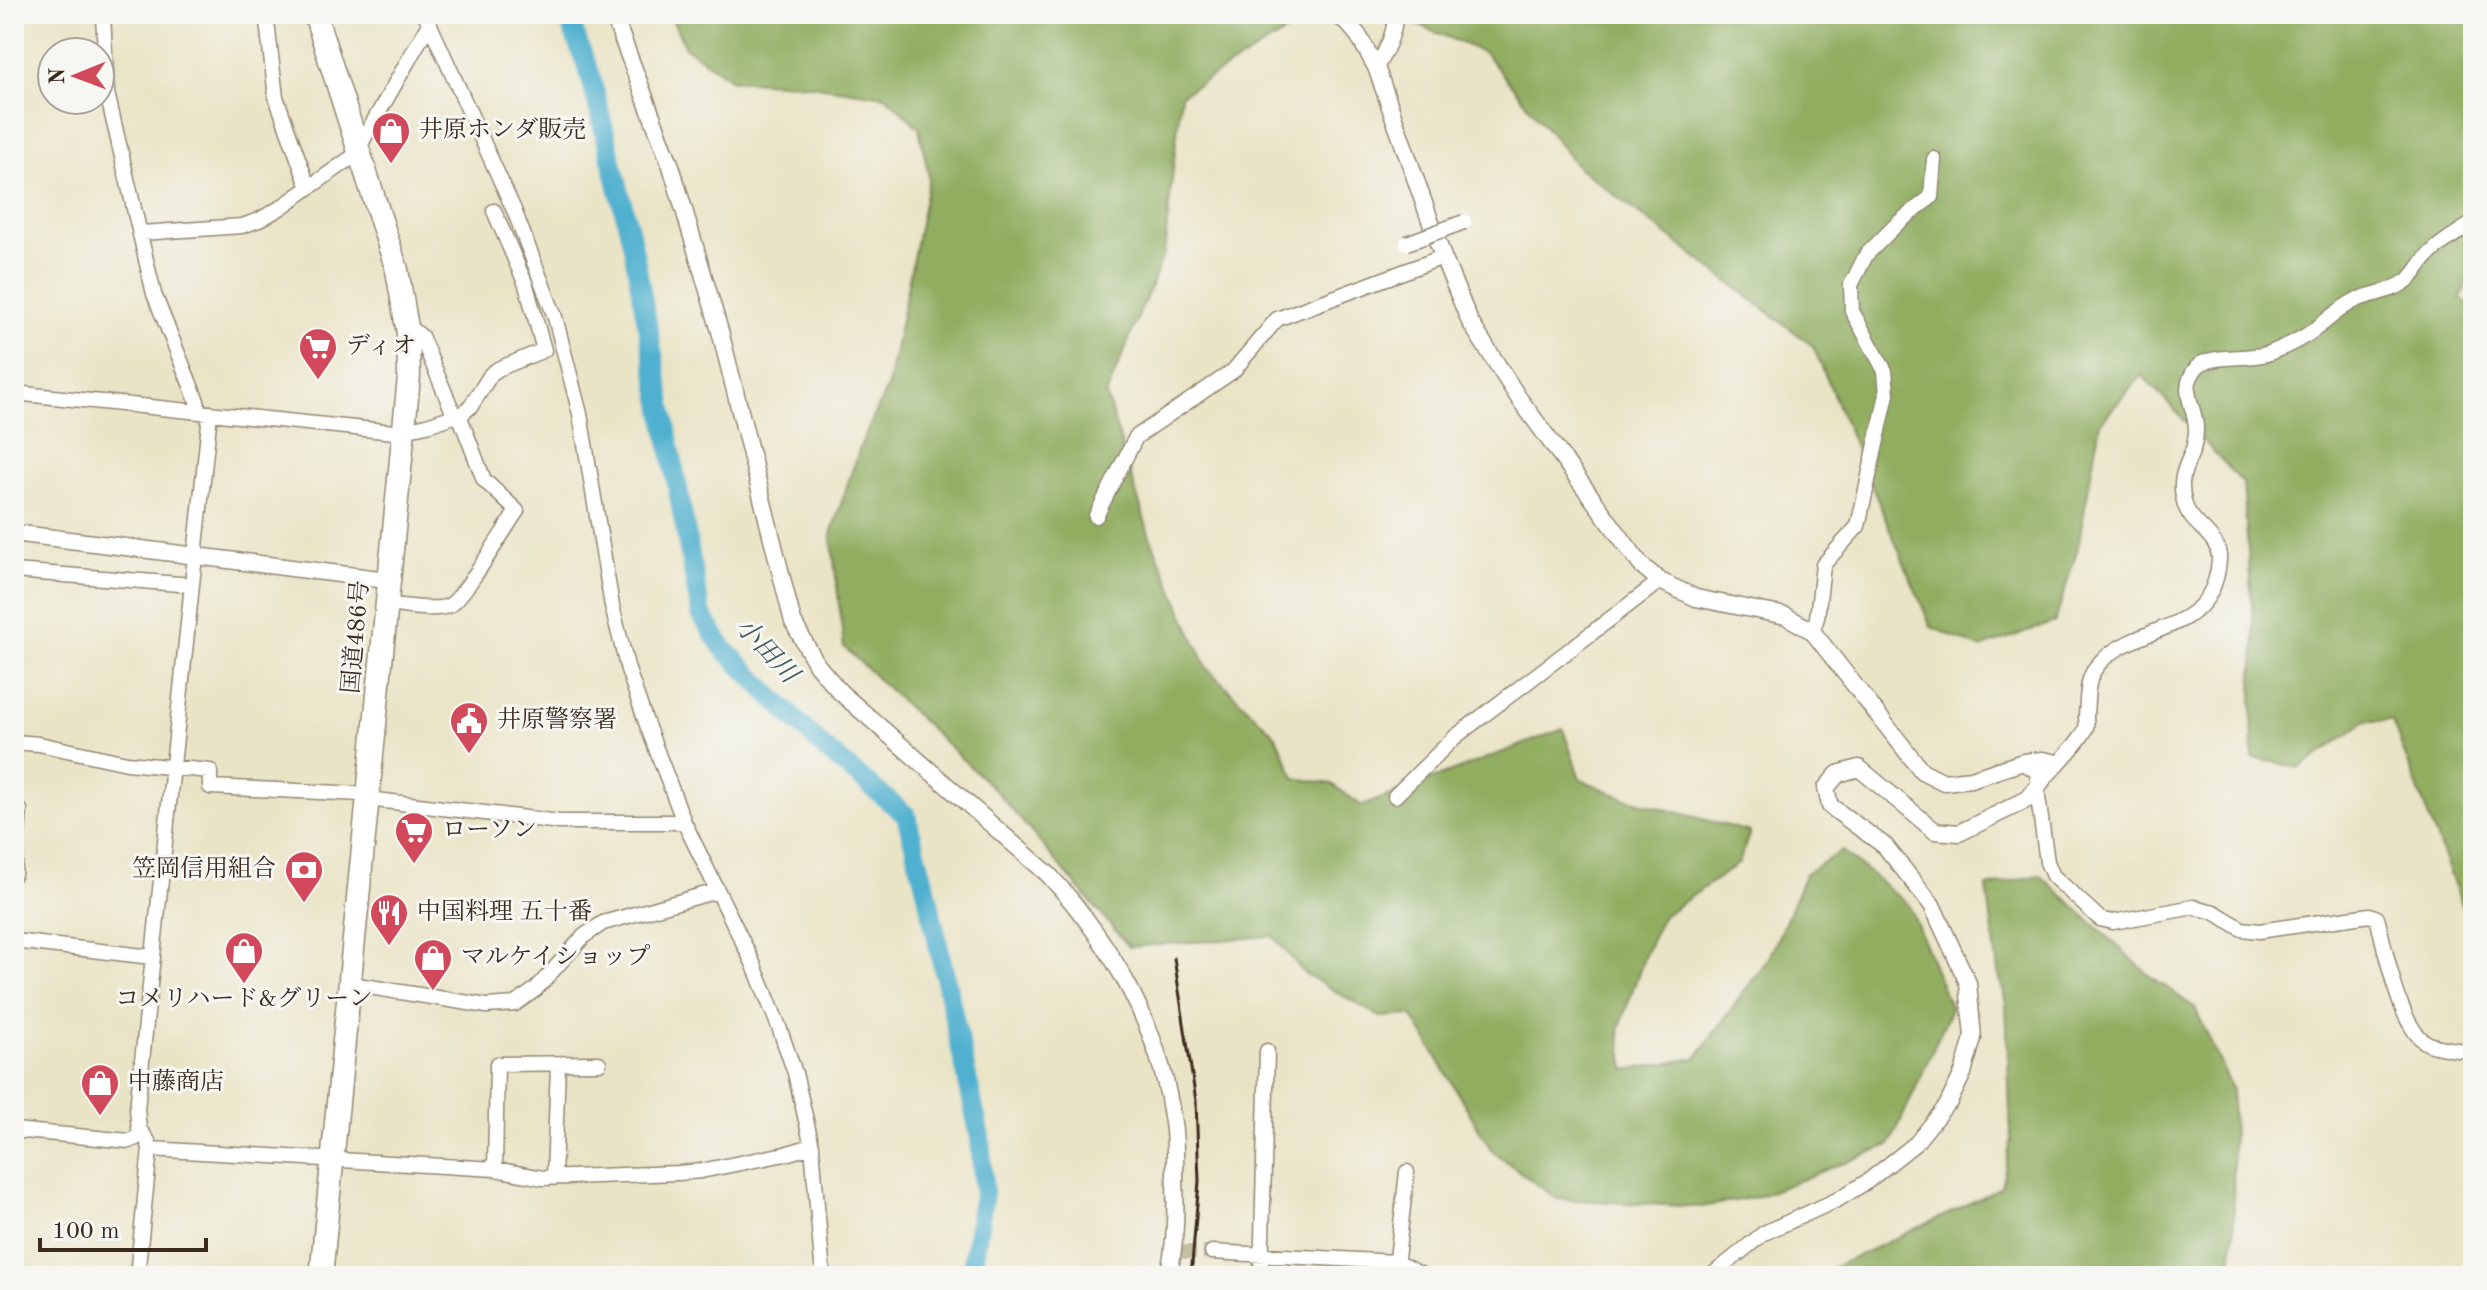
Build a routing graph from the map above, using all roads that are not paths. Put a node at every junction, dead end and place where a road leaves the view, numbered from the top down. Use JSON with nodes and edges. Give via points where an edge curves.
{"nodes":[{"id":1,"x":103,"y":14,"type":"edge"},
{"id":2,"x":266,"y":14,"type":"edge"},
{"id":3,"x":315,"y":14,"type":"edge"},
{"id":4,"x":613,"y":14,"type":"edge"},
{"id":5,"x":1334,"y":14,"type":"edge"},
{"id":6,"x":1396,"y":14,"type":"edge"},
{"id":7,"x":427,"y":19,"type":"edge"},
{"id":8,"x":1376,"y":67,"type":"junction"},
{"id":9,"x":358,"y":149,"type":"junction"},
{"id":10,"x":1934,"y":159,"type":"dead end"},
{"id":11,"x":308,"y":186,"type":"junction"},
{"id":12,"x":514,"y":210,"type":"junction"},
{"id":13,"x":494,"y":211,"type":"dead end"},
{"id":14,"x":1464,"y":222,"type":"dead end"},
{"id":15,"x":2473,"y":223,"type":"edge"},
{"id":16,"x":141,"y":233,"type":"junction"},
{"id":17,"x":1407,"y":243,"type":"dead end"},
{"id":18,"x":508,"y":246,"type":"junction"},
{"id":19,"x":1443,"y":257,"type":"junction"},
{"id":20,"x":555,"y":317,"type":"junction"},
{"id":21,"x":408,"y":333,"type":"junction"},
{"id":22,"x":546,"y":350,"type":"junction"},
{"id":23,"x":571,"y":375,"type":"junction"},
{"id":24,"x":14,"y":393,"type":"edge"},
{"id":25,"x":204,"y":413,"type":"junction"},
{"id":26,"x":457,"y":416,"type":"junction"},
{"id":27,"x":404,"y":429,"type":"junction"},
{"id":28,"x":1096,"y":516,"type":"dead end"},
{"id":29,"x":14,"y":533,"type":"edge"},
{"id":30,"x":194,"y":557,"type":"junction"},
{"id":31,"x":14,"y":571,"type":"edge"},
{"id":32,"x":387,"y":580,"type":"junction"},
{"id":33,"x":1660,"y":581,"type":"junction"},
{"id":34,"x":192,"y":585,"type":"junction"},
{"id":35,"x":387,"y":604,"type":"junction"},
{"id":36,"x":1812,"y":631,"type":"junction"},
{"id":37,"x":14,"y":742,"type":"edge"},
{"id":38,"x":2023,"y":762,"type":"junction"},
{"id":39,"x":2057,"y":763,"type":"junction"},
{"id":40,"x":173,"y":768,"type":"junction"},
{"id":41,"x":2039,"y":787,"type":"junction"},
{"id":42,"x":1395,"y":796,"type":"dead end"},
{"id":43,"x":369,"y":797,"type":"junction"},
{"id":44,"x":20,"y":810,"type":"dead end"},
{"id":45,"x":684,"y":822,"type":"junction"},
{"id":46,"x":14,"y":874,"type":"edge"},
{"id":47,"x":717,"y":891,"type":"junction"},
{"id":48,"x":14,"y":941,"type":"edge"},
{"id":49,"x":152,"y":957,"type":"junction"},
{"id":50,"x":351,"y":984,"type":"junction"},
{"id":51,"x":1267,"y":1051,"type":"dead end"},
{"id":52,"x":2473,"y":1052,"type":"edge"},
{"id":53,"x":599,"y":1063,"type":"dead end"},
{"id":54,"x":558,"y":1064,"type":"junction"},
{"id":55,"x":1949,"y":1102,"type":"joint"},
{"id":56,"x":14,"y":1130,"type":"edge"},
{"id":57,"x":143,"y":1135,"type":"junction"},
{"id":58,"x":812,"y":1146,"type":"junction"},
{"id":59,"x":150,"y":1149,"type":"junction"},
{"id":60,"x":334,"y":1159,"type":"junction"},
{"id":61,"x":495,"y":1169,"type":"junction"},
{"id":62,"x":1407,"y":1172,"type":"dead end"},
{"id":63,"x":554,"y":1177,"type":"junction"},
{"id":64,"x":1212,"y":1252,"type":"tunnel mouth"},
{"id":65,"x":1262,"y":1253,"type":"junction"},
{"id":66,"x":1395,"y":1269,"type":"edge"},
{"id":67,"x":137,"y":1276,"type":"edge"},
{"id":68,"x":321,"y":1276,"type":"edge"},
{"id":69,"x":823,"y":1276,"type":"edge"},
{"id":70,"x":1168,"y":1276,"type":"edge"},
{"id":71,"x":1261,"y":1276,"type":"edge"},
{"id":72,"x":1424,"y":1276,"type":"edge"},
{"id":73,"x":1711,"y":1276,"type":"edge"}],
"edges":[{"from":1,"to":16,"type":"street","via":[[107,93]]},
{"from":2,"to":11,"type":"street","via":[[276,97]]},
{"from":3,"to":9,"type":"highway","name":"国道486号"},
{"from":4,"to":70,"type":"street","via":[[671,166],[720,331],[793,622],[817,665],[840,692],[1049,875],[1080,909],[1140,1007],[1161,1064],[1174,1125],[1178,1251]]},
{"from":5,"to":8,"type":"street","via":[[1358,35]]},
{"from":6,"to":8,"type":"street","via":[[1386,53]]},
{"from":7,"to":9,"type":"street"},
{"from":7,"to":12,"type":"street"},
{"from":8,"to":19,"type":"street"},
{"from":9,"to":11,"type":"street"},
{"from":9,"to":21,"type":"highway","name":"国道486号","via":[[397,270]]},
{"from":10,"to":36,"type":"street","via":[[1931,197],[1866,255],[1851,285],[1852,311],[1885,371],[1887,394],[1858,526],[1823,565]]},
{"from":11,"to":16,"type":"street","via":[[280,208],[242,226]]},
{"from":12,"to":18,"type":"street"},
{"from":12,"to":20,"type":"street"},
{"from":13,"to":18,"type":"street"},
{"from":14,"to":17,"type":"street","bridge":true},
{"from":15,"to":39,"type":"street","via":[[2442,243],[2402,285],[2354,301],[2306,336],[2269,354],[2199,363],[2187,391],[2197,425],[2182,488],[2188,514],[2212,538],[2219,555],[2211,592],[2188,618],[2139,638],[2091,672],[2086,729]]},
{"from":16,"to":25,"type":"street","via":[[154,294]]},
{"from":18,"to":22,"type":"street"},
{"from":19,"to":28,"type":"street","via":[[1277,319],[1233,371],[1136,437]]},
{"from":19,"to":33,"type":"street","via":[[1470,322],[1518,397],[1641,565]]},
{"from":20,"to":22,"type":"street"},
{"from":20,"to":23,"type":"street"},
{"from":21,"to":26,"type":"street","via":[[421,336]]},
{"from":21,"to":27,"type":"highway","name":"国道486号"},
{"from":22,"to":23,"type":"street"},
{"from":22,"to":26,"type":"street","via":[[491,374],[471,406]]},
{"from":23,"to":45,"type":"street","via":[[620,639]]},
{"from":24,"to":25,"type":"street"},
{"from":25,"to":27,"type":"street"},
{"from":25,"to":30,"type":"street"},
{"from":26,"to":27,"type":"street"},
{"from":26,"to":35,"type":"street","via":[[484,480],[517,511],[451,605]]},
{"from":27,"to":32,"type":"highway","name":"国道486号"},
{"from":29,"to":30,"type":"street"},
{"from":30,"to":32,"type":"street"},
{"from":30,"to":34,"type":"street"},
{"from":31,"to":34,"type":"street"},
{"from":32,"to":35,"type":"highway","name":"国道486号"},
{"from":33,"to":36,"type":"street","via":[[1696,598],[1786,616]]},
{"from":33,"to":42,"type":"street","via":[[1455,737]]},
{"from":34,"to":40,"type":"street"},
{"from":35,"to":43,"type":"highway","name":"国道486号"},
{"from":36,"to":38,"type":"street","via":[[1922,771],[1944,782]]},
{"from":37,"to":40,"type":"street"},
{"from":38,"to":39,"type":"street"},
{"from":38,"to":41,"type":"street","via":[[2037,770]]},
{"from":39,"to":41,"type":"street"},
{"from":40,"to":43,"type":"street","via":[[210,771],[210,787]]},
{"from":40,"to":49,"type":"street"},
{"from":41,"to":52,"type":"street","via":[[2047,862],[2061,884],[2100,919],[2113,922],[2194,907],[2242,929],[2259,931],[2370,915],[2377,918],[2413,1031],[2429,1044]]},
{"from":41,"to":55,"type":"street","via":[[2017,806],[1959,833],[1935,831],[1859,768],[1838,774],[1826,788],[1830,806],[1885,846],[1932,905],[1968,983],[1973,1038]]},
{"from":43,"to":45,"type":"street","via":[[560,822]]},
{"from":43,"to":50,"type":"highway","name":"国道486号"},
{"from":44,"to":46,"type":"street"},
{"from":45,"to":47,"type":"street"},
{"from":47,"to":50,"type":"street","via":[[603,923],[515,1004],[487,1006]]},
{"from":47,"to":58,"type":"street","via":[[779,1027]]},
{"from":48,"to":49,"type":"street"},
{"from":49,"to":57,"type":"street","via":[[137,1109]]},
{"from":50,"to":60,"type":"highway","name":"国道486号"},
{"from":51,"to":65,"type":"street"},
{"from":53,"to":54,"type":"street"},
{"from":54,"to":61,"type":"street","via":[[497,1064]]},
{"from":54,"to":63,"type":"street"},
{"from":55,"to":73,"type":"street","via":[[1916,1143],[1868,1181],[1764,1233]]},
{"from":56,"to":57,"type":"street","via":[[129,1141]]},
{"from":57,"to":59,"type":"street"},
{"from":58,"to":63,"type":"street","via":[[701,1171]]},
{"from":58,"to":69,"type":"street"},
{"from":59,"to":60,"type":"street"},
{"from":59,"to":67,"type":"street"},
{"from":60,"to":61,"type":"street"},
{"from":60,"to":68,"type":"highway","name":"国道486号"},
{"from":61,"to":63,"type":"street"},
{"from":62,"to":66,"type":"street"},
{"from":64,"to":65,"type":"street"},
{"from":65,"to":66,"type":"street"},
{"from":65,"to":71,"type":"street"},
{"from":66,"to":72,"type":"street"}]}
